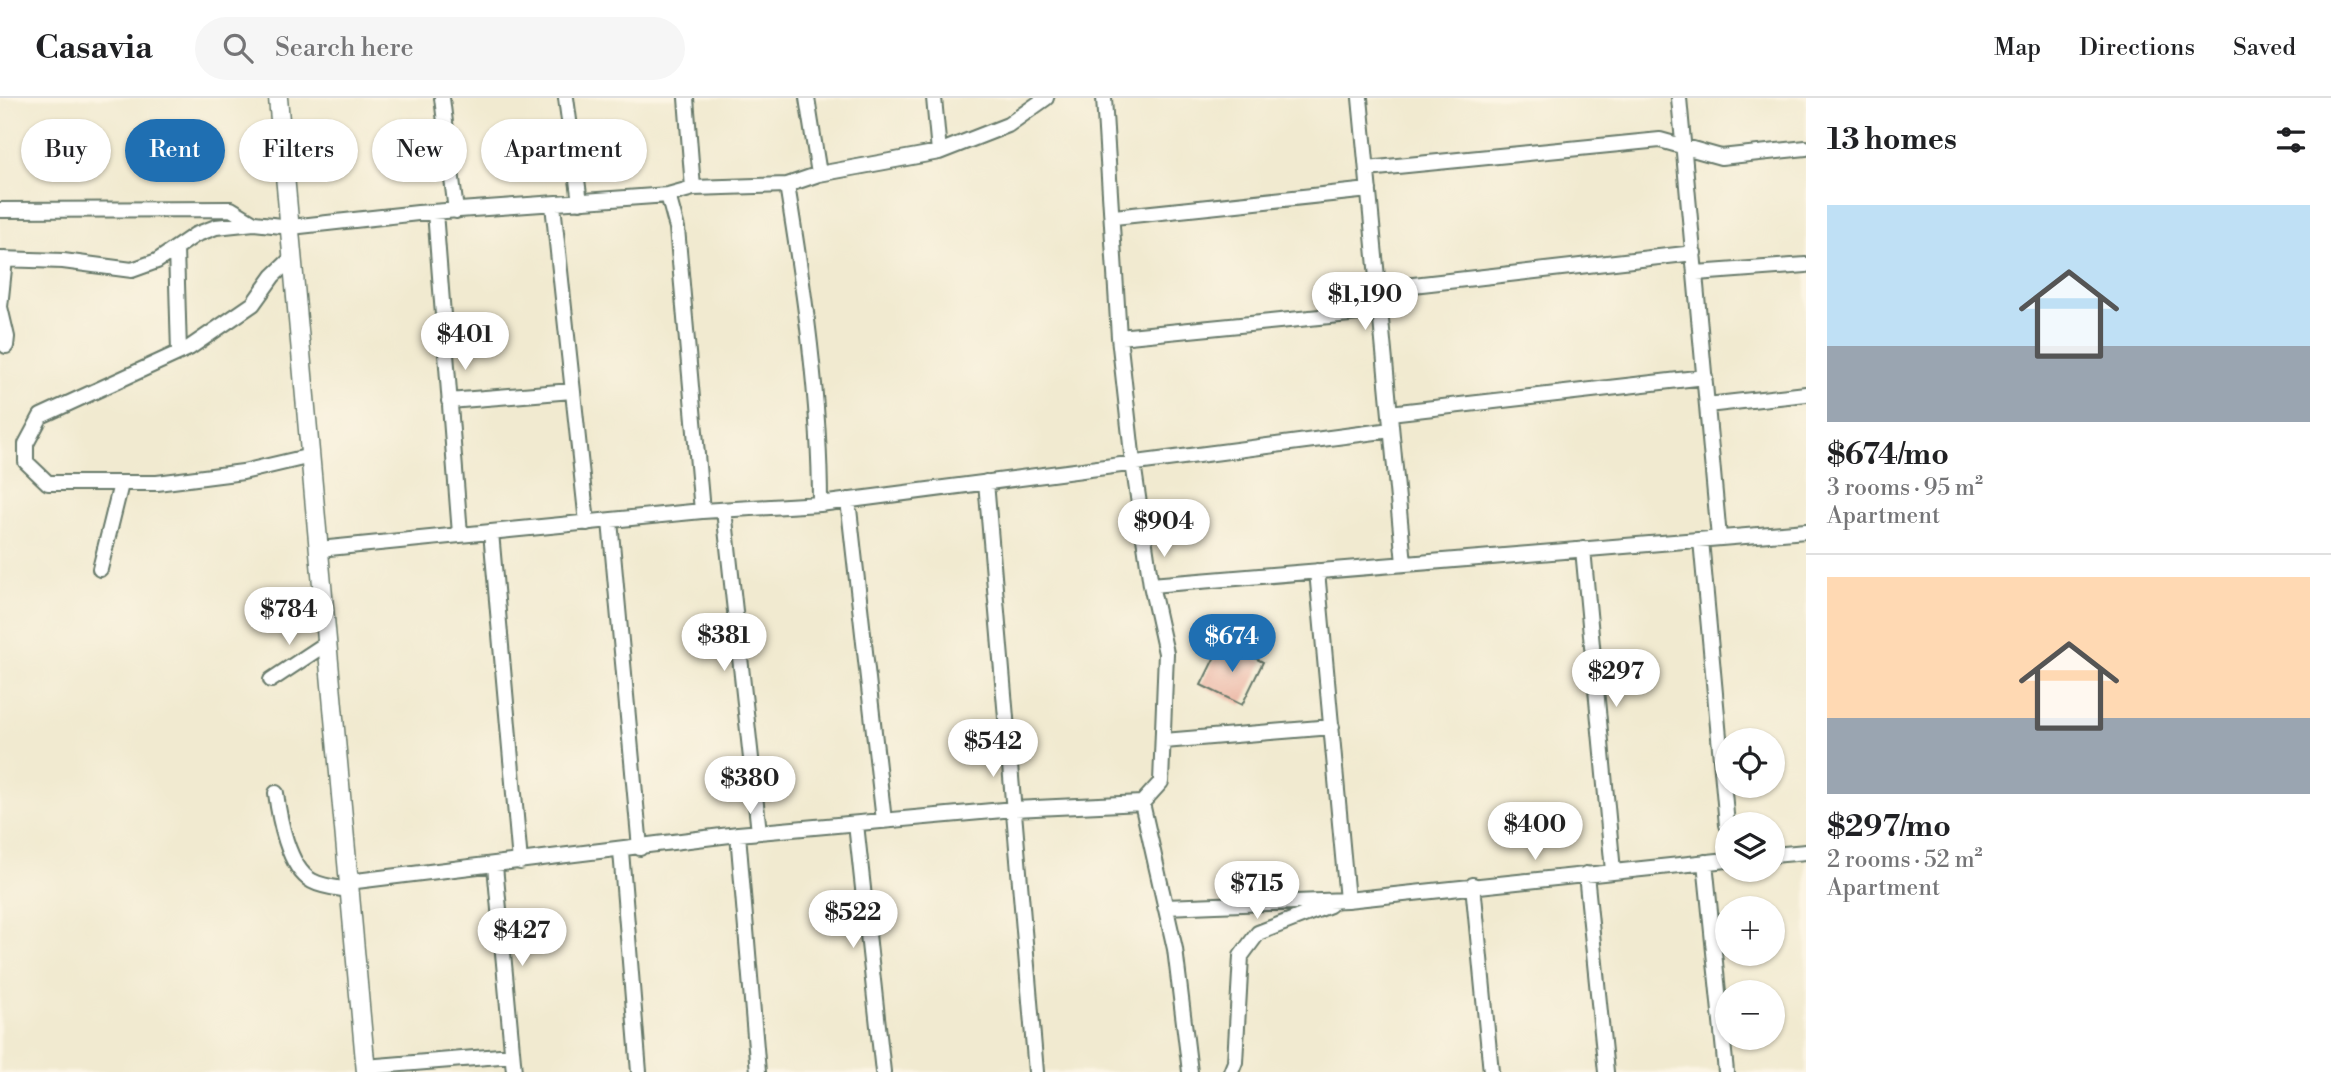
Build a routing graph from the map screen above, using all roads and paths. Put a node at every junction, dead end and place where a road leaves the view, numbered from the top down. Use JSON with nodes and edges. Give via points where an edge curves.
{"nodes":[{"id":1,"x":278,"y":98,"type":"edge"},
{"id":2,"x":442,"y":98,"type":"edge"},
{"id":3,"x":566,"y":98,"type":"edge"},
{"id":4,"x":686,"y":98,"type":"edge"},
{"id":5,"x":807,"y":98,"type":"edge"},
{"id":6,"x":933,"y":98,"type":"edge"},
{"id":7,"x":1045,"y":98,"type":"edge"},
{"id":8,"x":1104,"y":98,"type":"edge"},
{"id":9,"x":1360,"y":98,"type":"edge"},
{"id":10,"x":1679,"y":98,"type":"edge"},
{"id":11,"x":1685,"y":147,"type":"junction"},
{"id":12,"x":1806,"y":148,"type":"edge"},
{"id":13,"x":939,"y":152,"type":"junction"},
{"id":14,"x":1367,"y":169,"type":"junction"},
{"id":15,"x":819,"y":174,"type":"junction"},
{"id":16,"x":787,"y":185,"type":"junction"},
{"id":17,"x":693,"y":188,"type":"junction"},
{"id":18,"x":1369,"y":190,"type":"junction"},
{"id":19,"x":668,"y":195,"type":"junction"},
{"id":20,"x":580,"y":202,"type":"junction"},
{"id":21,"x":553,"y":205,"type":"junction"},
{"id":22,"x":0,"y":210,"type":"edge"},
{"id":23,"x":456,"y":211,"type":"junction"},
{"id":24,"x":435,"y":212,"type":"junction"},
{"id":25,"x":1114,"y":218,"type":"junction"},
{"id":26,"x":254,"y":223,"type":"junction"},
{"id":27,"x":291,"y":227,"type":"junction"},
{"id":28,"x":176,"y":249,"type":"junction"},
{"id":29,"x":1694,"y":253,"type":"junction"},
{"id":30,"x":293,"y":257,"type":"junction"},
{"id":31,"x":2,"y":259,"type":"edge"},
{"id":32,"x":1806,"y":265,"type":"edge"},
{"id":33,"x":1696,"y":273,"type":"junction"},
{"id":34,"x":1378,"y":289,"type":"junction"},
{"id":35,"x":1380,"y":311,"type":"junction"},
{"id":36,"x":1119,"y":337,"type":"junction"},
{"id":37,"x":6,"y":346,"type":"dead end"},
{"id":38,"x":179,"y":352,"type":"junction"},
{"id":39,"x":1705,"y":377,"type":"junction"},
{"id":40,"x":572,"y":391,"type":"junction"},
{"id":41,"x":1806,"y":394,"type":"edge"},
{"id":42,"x":449,"y":401,"type":"junction"},
{"id":43,"x":1707,"y":405,"type":"junction"},
{"id":44,"x":1390,"y":413,"type":"junction"},
{"id":45,"x":1391,"y":430,"type":"junction"},
{"id":46,"x":311,"y":456,"type":"junction"},
{"id":47,"x":1133,"y":463,"type":"junction"},
{"id":48,"x":986,"y":482,"type":"junction"},
{"id":49,"x":121,"y":484,"type":"junction"},
{"id":50,"x":848,"y":500,"type":"junction"},
{"id":51,"x":820,"y":504,"type":"junction"},
{"id":52,"x":724,"y":510,"type":"junction"},
{"id":53,"x":702,"y":511,"type":"junction"},
{"id":54,"x":610,"y":521,"type":"junction"},
{"id":55,"x":587,"y":523,"type":"junction"},
{"id":56,"x":491,"y":531,"type":"junction"},
{"id":57,"x":1806,"y":531,"type":"edge"},
{"id":58,"x":460,"y":534,"type":"junction"},
{"id":59,"x":1719,"y":538,"type":"junction"},
{"id":60,"x":1701,"y":540,"type":"junction"},
{"id":61,"x":319,"y":549,"type":"junction"},
{"id":62,"x":1583,"y":549,"type":"junction"},
{"id":63,"x":1404,"y":563,"type":"junction"},
{"id":64,"x":100,"y":569,"type":"dead end"},
{"id":65,"x":1317,"y":571,"type":"junction"},
{"id":66,"x":1151,"y":585,"type":"junction"},
{"id":67,"x":327,"y":643,"type":"junction"},
{"id":68,"x":271,"y":680,"type":"dead end"},
{"id":69,"x":1332,"y":727,"type":"junction"},
{"id":70,"x":1164,"y":741,"type":"junction"},
{"id":71,"x":276,"y":793,"type":"dead end"},
{"id":72,"x":1142,"y":803,"type":"junction"},
{"id":73,"x":1014,"y":809,"type":"junction"},
{"id":74,"x":1726,"y":812,"type":"edge"},
{"id":75,"x":884,"y":821,"type":"junction"},
{"id":76,"x":856,"y":824,"type":"junction"},
{"id":77,"x":759,"y":832,"type":"junction"},
{"id":78,"x":738,"y":834,"type":"junction"},
{"id":79,"x":640,"y":848,"type":"junction"},
{"id":80,"x":621,"y":851,"type":"junction"},
{"id":81,"x":1806,"y":852,"type":"edge"},
{"id":82,"x":1785,"y":854,"type":"edge"},
{"id":83,"x":1715,"y":861,"type":"edge"},
{"id":84,"x":520,"y":862,"type":"junction"},
{"id":85,"x":1705,"y":862,"type":"junction"},
{"id":86,"x":495,"y":866,"type":"junction"},
{"id":87,"x":1614,"y":871,"type":"junction"},
{"id":88,"x":1586,"y":874,"type":"junction"},
{"id":89,"x":1473,"y":885,"type":"junction"},
{"id":90,"x":349,"y":886,"type":"junction"},
{"id":91,"x":1348,"y":900,"type":"junction"},
{"id":92,"x":1165,"y":907,"type":"junction"},
{"id":93,"x":512,"y":1055,"type":"junction"},
{"id":94,"x":365,"y":1069,"type":"edge"},
{"id":95,"x":514,"y":1072,"type":"edge"},
{"id":96,"x":639,"y":1072,"type":"edge"},
{"id":97,"x":758,"y":1072,"type":"edge"},
{"id":98,"x":883,"y":1072,"type":"edge"},
{"id":99,"x":1036,"y":1072,"type":"edge"},
{"id":100,"x":1190,"y":1072,"type":"edge"},
{"id":101,"x":1231,"y":1072,"type":"edge"},
{"id":102,"x":1491,"y":1072,"type":"edge"},
{"id":103,"x":1606,"y":1072,"type":"edge"},
{"id":104,"x":1726,"y":1072,"type":"edge"}],
"edges":[{"from":1,"to":27,"type":"street"},
{"from":2,"to":23,"type":"street"},
{"from":3,"to":20,"type":"street"},
{"from":4,"to":17,"type":"street"},
{"from":5,"to":15,"type":"street"},
{"from":6,"to":13,"type":"street"},
{"from":7,"to":13,"type":"street","via":[[1008,125]]},
{"from":8,"to":25,"type":"street"},
{"from":9,"to":14,"type":"street"},
{"from":10,"to":11,"type":"street"},
{"from":11,"to":12,"type":"street","via":[[1721,157]]},
{"from":11,"to":14,"type":"street","via":[[1660,140]]},
{"from":11,"to":29,"type":"street"},
{"from":13,"to":15,"type":"street"},
{"from":14,"to":18,"type":"street"},
{"from":15,"to":16,"type":"street"},
{"from":16,"to":17,"type":"street"},
{"from":16,"to":51,"type":"street","via":[[820,445]]},
{"from":17,"to":19,"type":"street"},
{"from":18,"to":25,"type":"street"},
{"from":18,"to":34,"type":"street"},
{"from":19,"to":20,"type":"street"},
{"from":19,"to":53,"type":"street","via":[[677,228]]},
{"from":20,"to":21,"type":"street"},
{"from":21,"to":23,"type":"street"},
{"from":21,"to":40,"type":"street"},
{"from":22,"to":26,"type":"street","via":[[231,209]]},
{"from":23,"to":24,"type":"street"},
{"from":24,"to":27,"type":"street"},
{"from":24,"to":42,"type":"street"},
{"from":25,"to":36,"type":"street"},
{"from":26,"to":27,"type":"street"},
{"from":26,"to":28,"type":"street","via":[[216,227]]},
{"from":27,"to":30,"type":"street"},
{"from":28,"to":31,"type":"street","via":[[132,270]]},
{"from":28,"to":38,"type":"street"},
{"from":29,"to":33,"type":"street"},
{"from":29,"to":34,"type":"street"},
{"from":30,"to":38,"type":"street","via":[[272,276],[253,304]]},
{"from":30,"to":46,"type":"street"},
{"from":31,"to":37,"type":"street","via":[[0,307]]},
{"from":32,"to":33,"type":"street"},
{"from":33,"to":39,"type":"street"},
{"from":34,"to":35,"type":"street"},
{"from":35,"to":36,"type":"street"},
{"from":35,"to":44,"type":"street"},
{"from":36,"to":47,"type":"street"},
{"from":38,"to":49,"type":"street","via":[[41,416],[26,444],[26,462],[48,483]]},
{"from":39,"to":43,"type":"street"},
{"from":39,"to":44,"type":"street"},
{"from":40,"to":42,"type":"street"},
{"from":40,"to":55,"type":"street"},
{"from":41,"to":43,"type":"street"},
{"from":42,"to":58,"type":"street"},
{"from":43,"to":59,"type":"street"},
{"from":44,"to":45,"type":"street"},
{"from":45,"to":47,"type":"street"},
{"from":45,"to":63,"type":"street"},
{"from":46,"to":49,"type":"street","via":[[220,475]]},
{"from":46,"to":61,"type":"street"},
{"from":47,"to":48,"type":"street"},
{"from":47,"to":66,"type":"street"},
{"from":48,"to":50,"type":"street"},
{"from":48,"to":73,"type":"street"},
{"from":49,"to":64,"type":"street"},
{"from":50,"to":51,"type":"street"},
{"from":50,"to":75,"type":"street"},
{"from":51,"to":52,"type":"street"},
{"from":52,"to":53,"type":"street"},
{"from":52,"to":77,"type":"street"},
{"from":53,"to":54,"type":"street"},
{"from":54,"to":55,"type":"street"},
{"from":54,"to":79,"type":"street"},
{"from":55,"to":56,"type":"street"},
{"from":56,"to":58,"type":"street"},
{"from":56,"to":84,"type":"street"},
{"from":57,"to":59,"type":"street"},
{"from":58,"to":61,"type":"street"},
{"from":59,"to":60,"type":"street"},
{"from":60,"to":62,"type":"street"},
{"from":60,"to":74,"type":"street"},
{"from":61,"to":67,"type":"street"},
{"from":62,"to":63,"type":"street"},
{"from":62,"to":87,"type":"street"},
{"from":63,"to":65,"type":"street"},
{"from":65,"to":66,"type":"street"},
{"from":65,"to":69,"type":"street"},
{"from":66,"to":70,"type":"street","via":[[1166,653]]},
{"from":67,"to":68,"type":"street"},
{"from":67,"to":90,"type":"street"},
{"from":69,"to":70,"type":"street"},
{"from":69,"to":91,"type":"street"},
{"from":70,"to":72,"type":"street","via":[[1161,782]]},
{"from":71,"to":90,"type":"street","via":[[282,832],[302,870],[310,880]]},
{"from":72,"to":73,"type":"street"},
{"from":72,"to":92,"type":"street"},
{"from":73,"to":75,"type":"street"},
{"from":73,"to":99,"type":"street"},
{"from":75,"to":76,"type":"street"},
{"from":76,"to":77,"type":"street"},
{"from":76,"to":98,"type":"street"},
{"from":77,"to":78,"type":"street"},
{"from":78,"to":79,"type":"street"},
{"from":78,"to":97,"type":"street"},
{"from":79,"to":80,"type":"street"},
{"from":80,"to":84,"type":"street"},
{"from":80,"to":96,"type":"street"},
{"from":81,"to":82,"type":"street"},
{"from":83,"to":85,"type":"street"},
{"from":84,"to":86,"type":"street"},
{"from":85,"to":87,"type":"street"},
{"from":85,"to":104,"type":"street"},
{"from":86,"to":90,"type":"street"},
{"from":86,"to":93,"type":"street"},
{"from":87,"to":88,"type":"street"},
{"from":88,"to":89,"type":"street"},
{"from":88,"to":103,"type":"street"},
{"from":89,"to":91,"type":"street"},
{"from":89,"to":102,"type":"street"},
{"from":90,"to":94,"type":"street"},
{"from":91,"to":92,"type":"street"},
{"from":91,"to":101,"type":"street","via":[[1258,933],[1241,956]]},
{"from":92,"to":100,"type":"street","via":[[1175,949]]},
{"from":93,"to":94,"type":"street"},
{"from":93,"to":95,"type":"street"}]}
